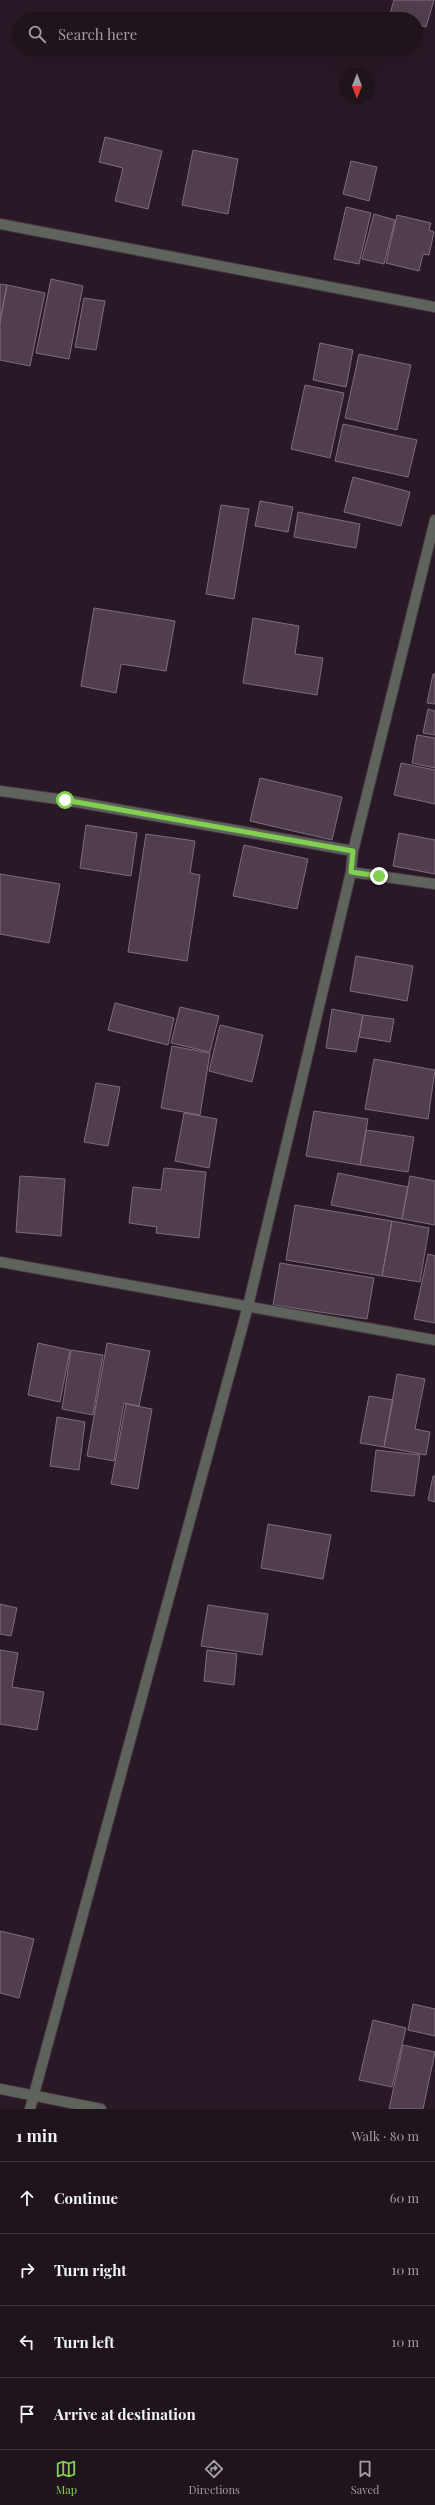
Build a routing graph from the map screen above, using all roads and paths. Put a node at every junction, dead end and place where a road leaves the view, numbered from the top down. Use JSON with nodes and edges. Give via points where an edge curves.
{"nodes":[{"id":1,"x":0,"y":224,"type":"edge"},
{"id":2,"x":435,"y":307,"type":"edge"},
{"id":3,"x":435,"y":520,"type":"edge"},
{"id":4,"x":0,"y":791,"type":"edge"},
{"id":5,"x":353,"y":851,"type":"junction"},
{"id":6,"x":351,"y":872,"type":"junction"},
{"id":7,"x":435,"y":884,"type":"edge"},
{"id":8,"x":0,"y":1262,"type":"edge"},
{"id":9,"x":248,"y":1306,"type":"junction"},
{"id":10,"x":435,"y":1340,"type":"edge"},
{"id":11,"x":0,"y":2089,"type":"edge"},
{"id":12,"x":33,"y":2095,"type":"junction"},
{"id":13,"x":30,"y":2109,"type":"edge"},
{"id":14,"x":100,"y":2109,"type":"edge"}],
"edges":[{"from":1,"to":2,"type":"street"},
{"from":3,"to":5,"type":"street"},
{"from":4,"to":5,"type":"street","via":[[65,800]]},
{"from":5,"to":6,"type":"street"},
{"from":6,"to":7,"type":"street"},
{"from":6,"to":9,"type":"street"},
{"from":8,"to":9,"type":"street"},
{"from":9,"to":10,"type":"street"},
{"from":9,"to":12,"type":"street"},
{"from":11,"to":12,"type":"street"},
{"from":12,"to":13,"type":"street"},
{"from":12,"to":14,"type":"street"}]}
